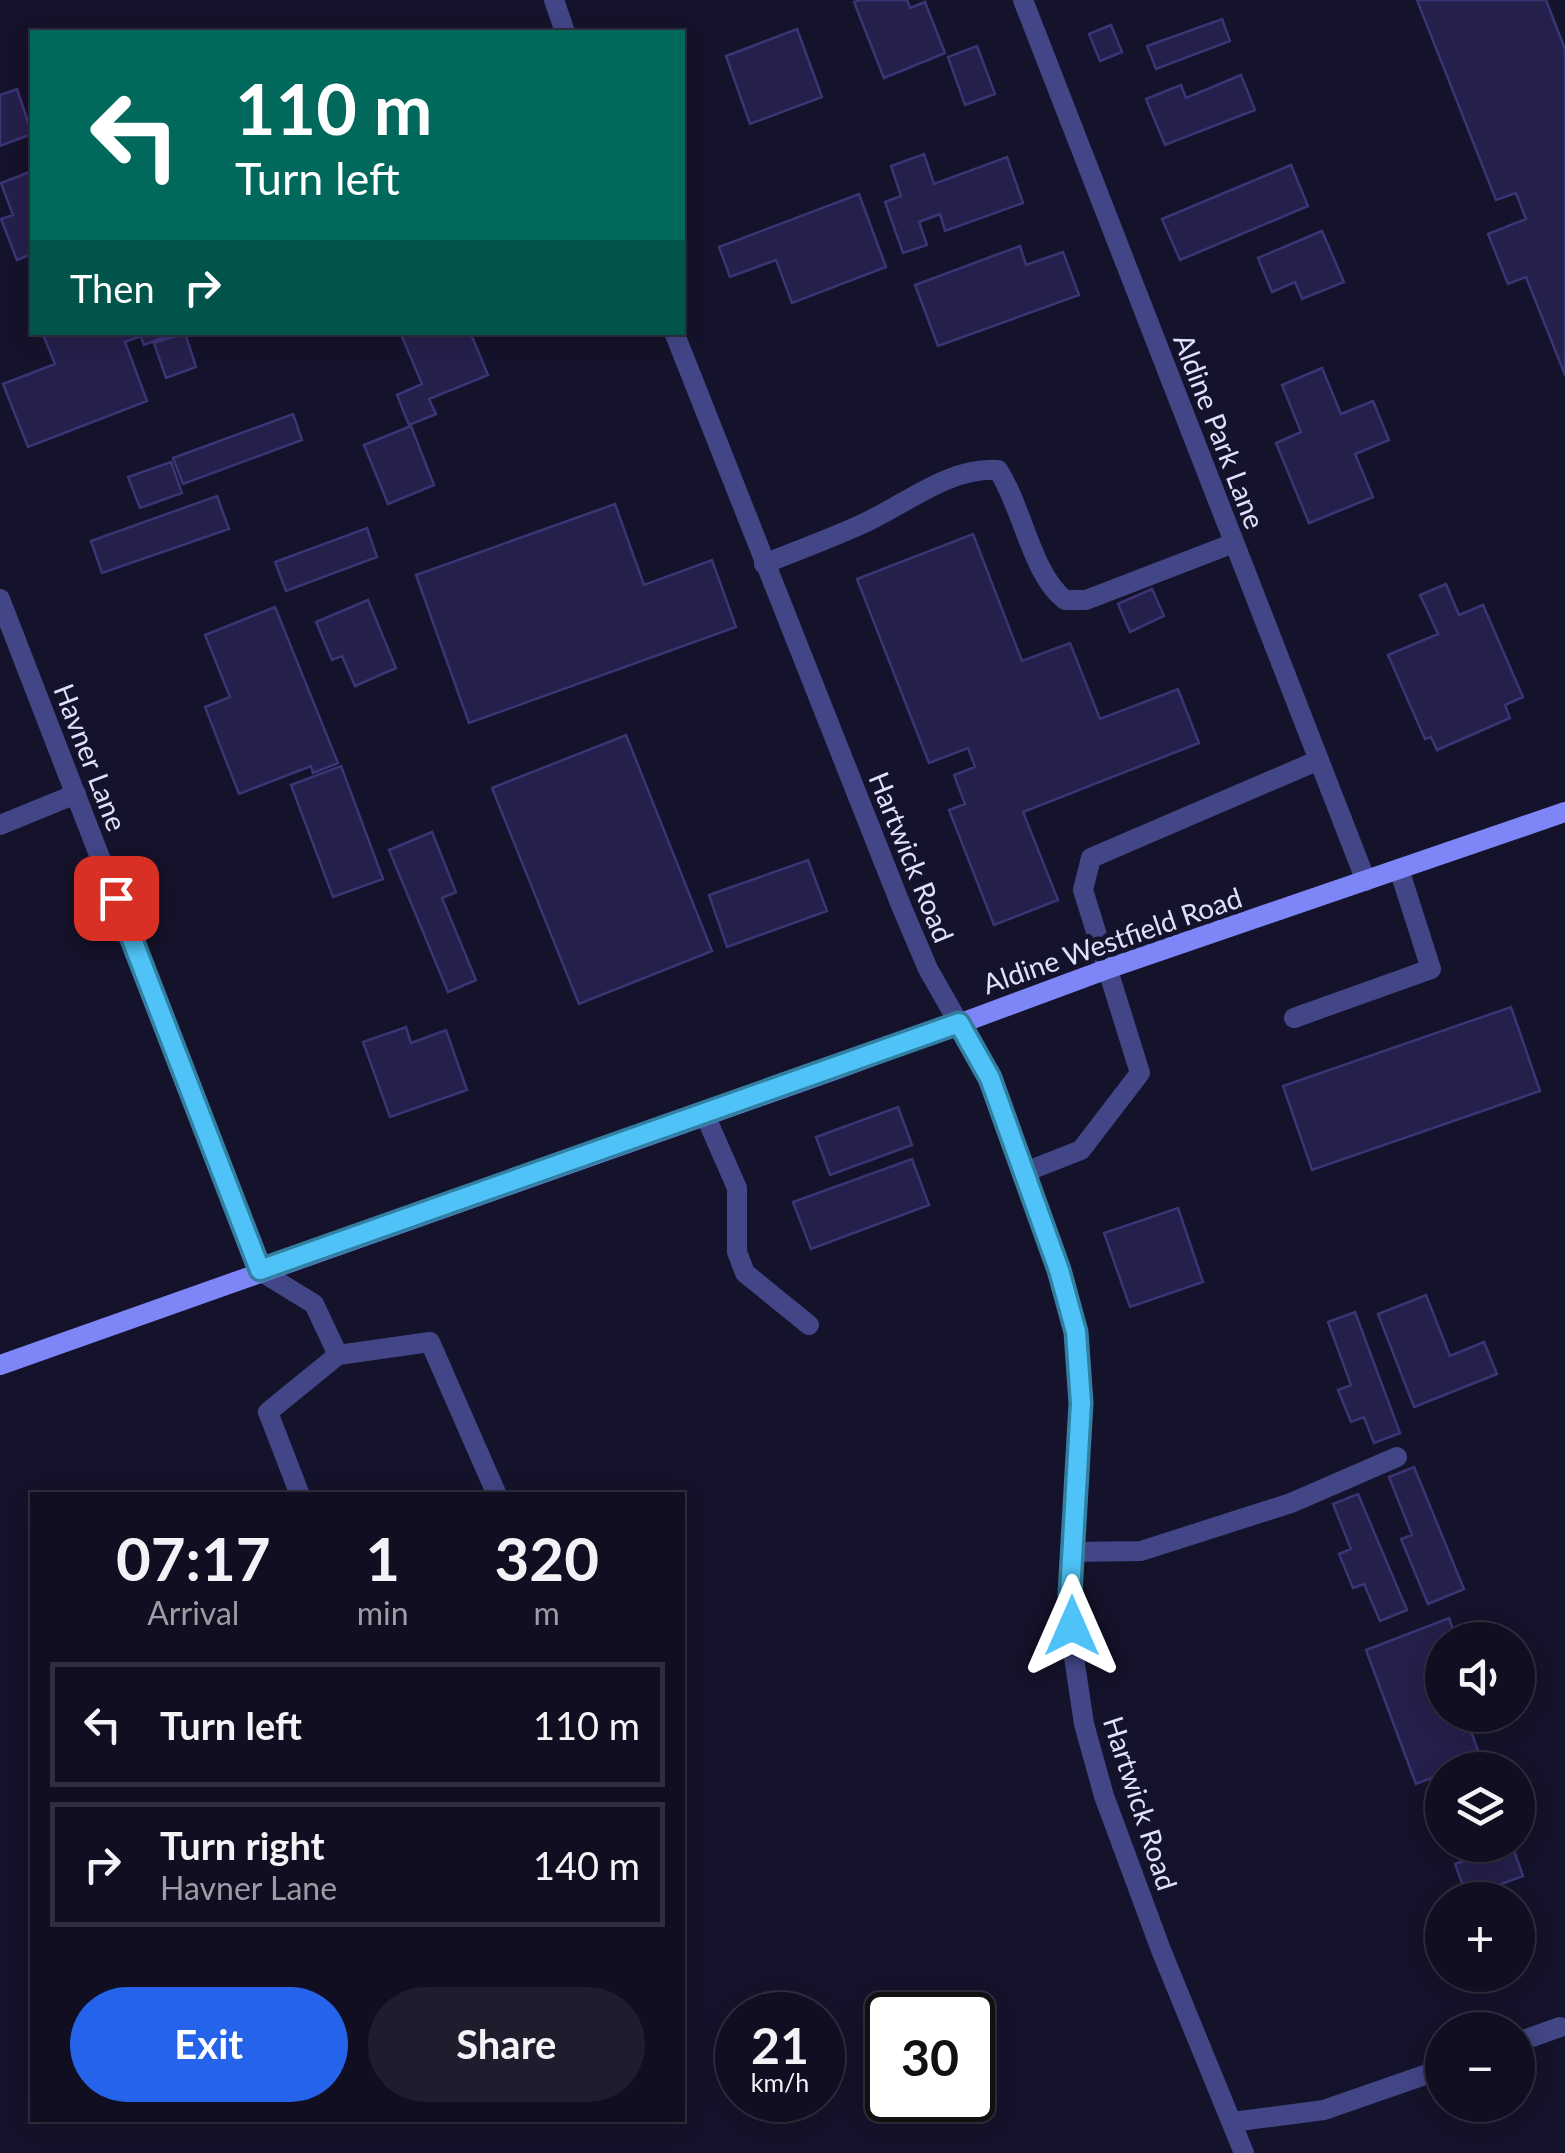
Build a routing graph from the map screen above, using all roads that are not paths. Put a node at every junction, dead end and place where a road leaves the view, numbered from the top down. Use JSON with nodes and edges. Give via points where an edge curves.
{"nodes":[{"id":1,"x":554,"y":0,"type":"edge"},
{"id":2,"x":1023,"y":0,"type":"edge"},
{"id":3,"x":564,"y":30,"type":"edge"},
{"id":4,"x":675,"y":335,"type":"edge"},
{"id":5,"x":1234,"y":544,"type":"junction"},
{"id":6,"x":764,"y":564,"type":"junction"},
{"id":7,"x":0,"y":599,"type":"edge"},
{"id":8,"x":1319,"y":760,"type":"junction"},
{"id":9,"x":76,"y":794,"type":"junction"},
{"id":10,"x":1565,"y":812,"type":"edge"},
{"id":11,"x":0,"y":826,"type":"edge"},
{"id":12,"x":1399,"y":869,"type":"junction"},
{"id":13,"x":1366,"y":881,"type":"junction"},
{"id":14,"x":1107,"y":969,"type":"junction"},
{"id":15,"x":1294,"y":1018,"type":"dead end"},
{"id":16,"x":959,"y":1023,"type":"junction"},
{"id":17,"x":706,"y":1115,"type":"junction"},
{"id":18,"x":1025,"y":1172,"type":"junction"},
{"id":19,"x":260,"y":1270,"type":"junction"},
{"id":20,"x":809,"y":1325,"type":"dead end"},
{"id":21,"x":338,"y":1355,"type":"junction"},
{"id":22,"x":0,"y":1365,"type":"edge"},
{"id":23,"x":1397,"y":1457,"type":"dead end"},
{"id":24,"x":299,"y":1492,"type":"edge"},
{"id":25,"x":496,"y":1492,"type":"edge"},
{"id":26,"x":1073,"y":1552,"type":"junction"},
{"id":27,"x":1560,"y":2027,"type":"dead end"},
{"id":28,"x":1535,"y":2036,"type":"edge"},
{"id":29,"x":1425,"y":2074,"type":"edge"},
{"id":30,"x":1232,"y":2122,"type":"junction"},
{"id":31,"x":1244,"y":2153,"type":"edge"}],
"edges":[{"from":1,"to":3,"type":"street"},
{"from":2,"to":5,"type":"street","name":"Aldine Park Lane"},
{"from":4,"to":6,"type":"street","name":"Hartwick Road"},
{"from":5,"to":6,"type":"street","via":[[1086,600],[1065,600],[1050,588],[998,470],[979,469]]},
{"from":5,"to":8,"type":"street","name":"Aldine Park Lane"},
{"from":6,"to":16,"type":"street","name":"Hartwick Road","via":[[902,908]]},
{"from":7,"to":9,"type":"street","name":"Havner Lane"},
{"from":8,"to":13,"type":"street","name":"Aldine Park Lane"},
{"from":8,"to":14,"type":"street","via":[[1091,858],[1083,890]]},
{"from":9,"to":11,"type":"street"},
{"from":9,"to":19,"type":"street","name":"Havner Lane"},
{"from":10,"to":12,"type":"main road","name":"Aldine Westfield Road"},
{"from":12,"to":13,"type":"main road","name":"Aldine Westfield Road"},
{"from":12,"to":15,"type":"street","via":[[1431,969]]},
{"from":13,"to":14,"type":"main road","name":"Aldine Westfield Road"},
{"from":14,"to":16,"type":"main road","name":"Aldine Westfield Road"},
{"from":14,"to":18,"type":"street","via":[[1140,1073],[1081,1150]]},
{"from":16,"to":17,"type":"main road","name":"Aldine Westfield Road"},
{"from":16,"to":18,"type":"street","name":"Hartwick Road","via":[[990,1078]]},
{"from":17,"to":19,"type":"main road","name":"Aldine Westfield Road"},
{"from":17,"to":20,"type":"street","via":[[737,1188],[736,1252],[745,1274]]},
{"from":18,"to":26,"type":"street","name":"Hartwick Road","via":[[1076,1332],[1081,1403]]},
{"from":19,"to":21,"type":"street","via":[[314,1304]]},
{"from":19,"to":22,"type":"main road","name":"Aldine Westfield Road"},
{"from":21,"to":24,"type":"street","via":[[268,1412]]},
{"from":21,"to":25,"type":"street","via":[[430,1342]]},
{"from":23,"to":26,"type":"street","via":[[1291,1502],[1141,1551]]},
{"from":26,"to":30,"type":"street","name":"Hartwick Road","via":[[1074,1656],[1104,1796]]},
{"from":27,"to":28,"type":"street"},
{"from":29,"to":30,"type":"street","via":[[1324,2110]]},
{"from":30,"to":31,"type":"street","name":"Hartwick Road"}]}
